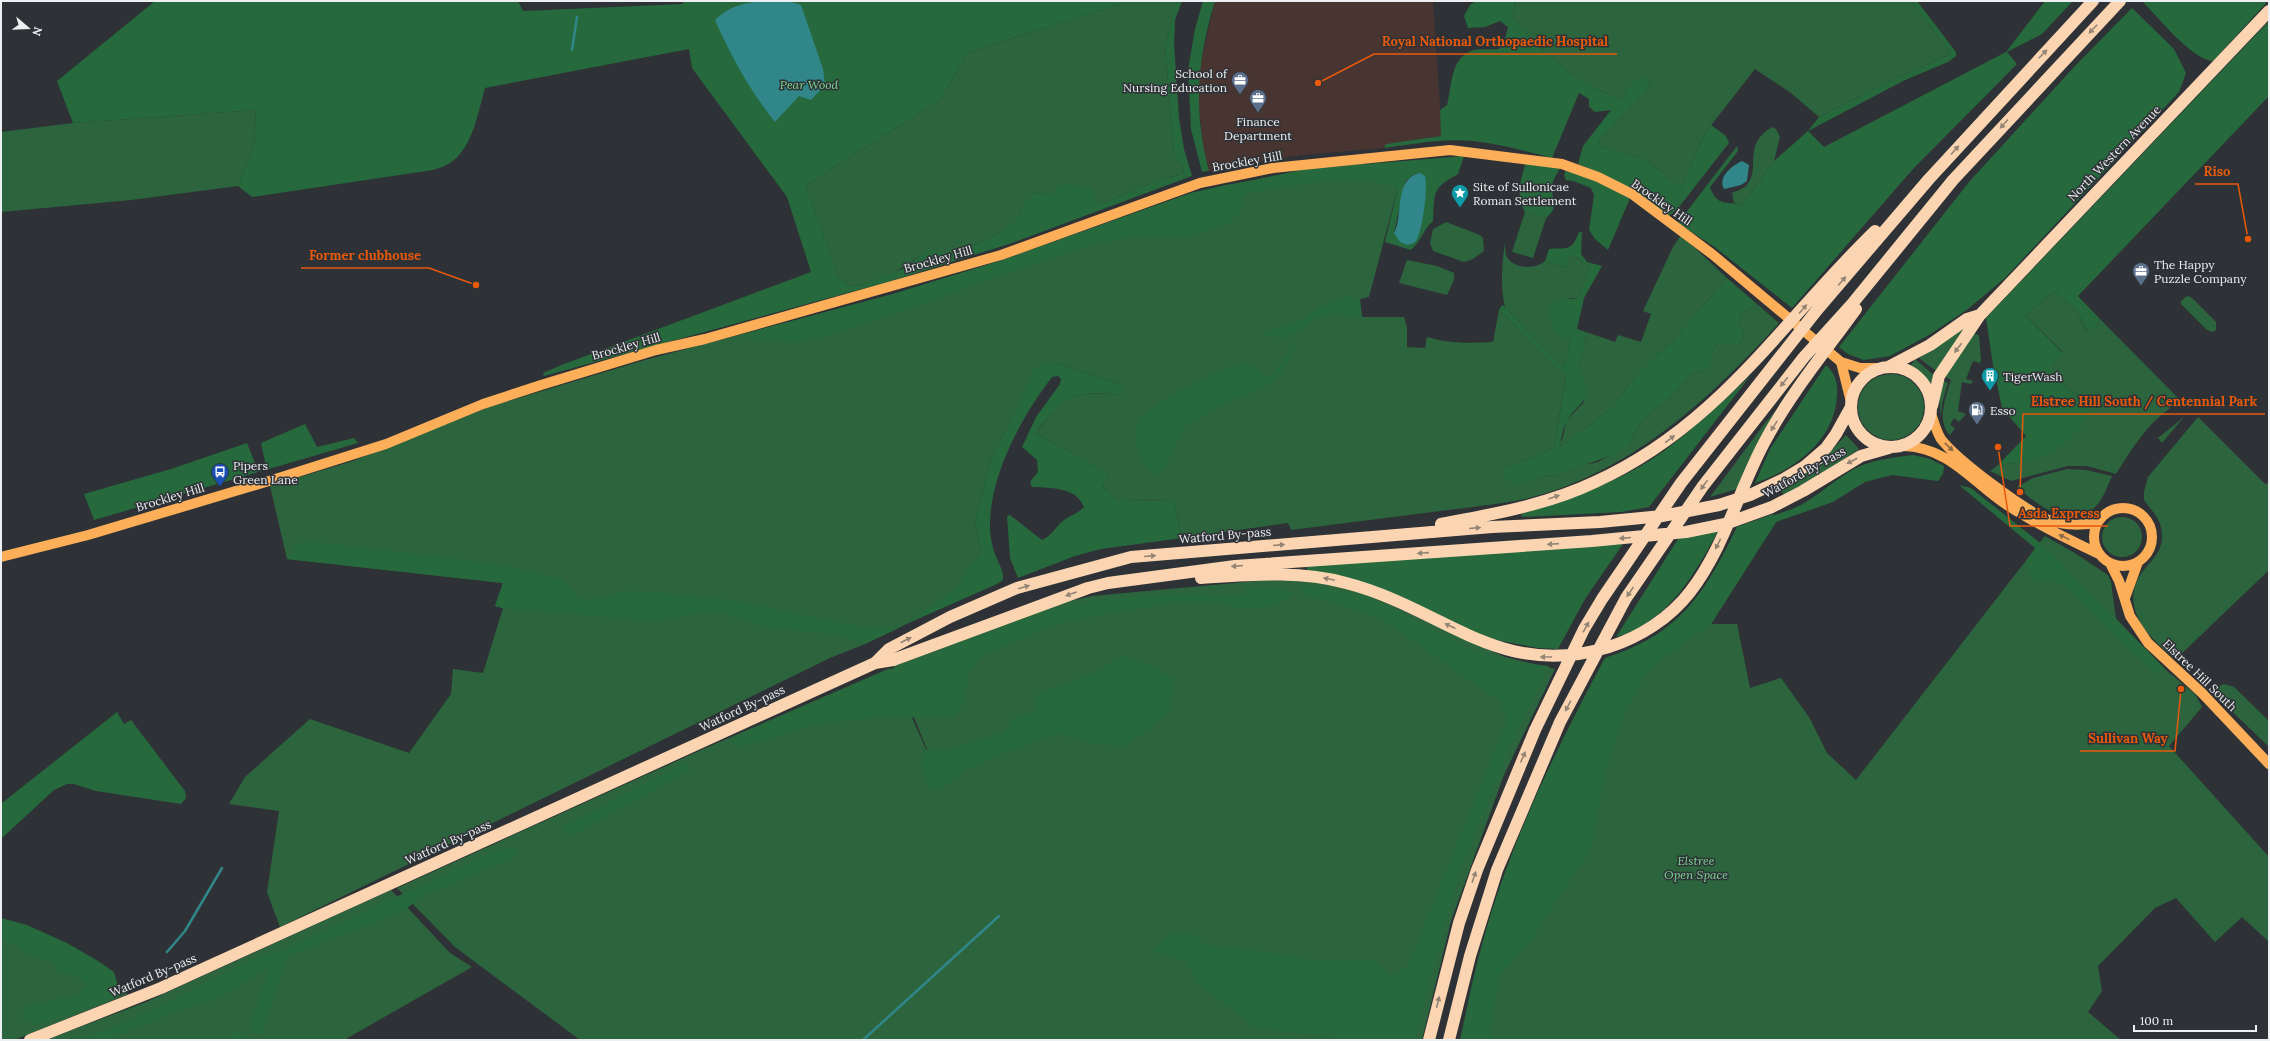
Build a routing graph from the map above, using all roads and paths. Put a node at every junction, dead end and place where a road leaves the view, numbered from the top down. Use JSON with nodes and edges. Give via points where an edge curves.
{"nodes":[{"id":1,"x":2093,"y":1,"type":"edge"},
{"id":2,"x":2120,"y":1,"type":"edge"},
{"id":3,"x":2269,"y":11,"type":"edge"},
{"id":4,"x":1928,"y":179,"type":"junction"},
{"id":5,"x":1930,"y":207,"type":"junction"},
{"id":6,"x":1980,"y":315,"type":"junction"},
{"id":7,"x":1841,"y":362,"type":"junction"},
{"id":8,"x":1885,"y":367,"type":"junction"},
{"id":9,"x":1851,"y":405,"type":"junction"},
{"id":10,"x":1932,"y":410,"type":"junction"},
{"id":11,"x":1903,"y":446,"type":"junction"},
{"id":12,"x":1889,"y":448,"type":"junction"},
{"id":13,"x":1600,"y":522,"type":"joint"},
{"id":14,"x":2097,"y":523,"type":"junction"},
{"id":15,"x":1381,"y":536,"type":"junction"},
{"id":16,"x":1592,"y":541,"type":"joint"},
{"id":17,"x":2099,"y":554,"type":"junction"},
{"id":18,"x":1,"y":557,"type":"edge"},
{"id":19,"x":2138,"y":562,"type":"junction"},
{"id":20,"x":2111,"y":565,"type":"junction"},
{"id":21,"x":1108,"y":583,"type":"junction"},
{"id":22,"x":2125,"y":598,"type":"junction"},
{"id":23,"x":874,"y":663,"type":"junction"},
{"id":24,"x":2269,"y":764,"type":"edge"},
{"id":25,"x":30,"y":1040,"type":"edge"},
{"id":26,"x":1429,"y":1040,"type":"edge"},
{"id":27,"x":1449,"y":1040,"type":"edge"}],
"edges":[{"from":4,"to":1,"type":"highway","one_way":true},
{"from":2,"to":5,"type":"highway","one_way":true,"via":[[2010,117]]},
{"from":3,"to":6,"type":"highway","name":"North Western Avenue"},
{"from":15,"to":4,"type":"highway","one_way":true,"via":[[1517,509],[1594,483],[1653,451],[1693,422],[1728,390],[1777,339],[1849,256]]},
{"from":26,"to":4,"type":"highway","one_way":true,"via":[[1459,923],[1477,870],[1535,730],[1584,629],[1651,525],[1695,464],[1817,310]]},
{"from":5,"to":21,"type":"highway","one_way":true,"via":[[1776,422],[1697,582],[1678,606],[1650,628],[1620,644],[1569,656],[1530,655],[1485,643],[1381,595],[1345,582],[1319,577],[1250,575]]},
{"from":5,"to":27,"type":"highway","one_way":true,"via":[[1724,457],[1626,598],[1560,722],[1497,870],[1470,956]]},
{"from":6,"to":8,"type":"highway","name":"North Western Avenue","via":[[1967,319],[1930,345]]},
{"from":6,"to":10,"type":"highway","name":"North Western Avenue","one_way":true,"via":[[1940,376]]},
{"from":7,"to":8,"type":"main road","name":"Brockley Hill","via":[[1860,368]]},
{"from":7,"to":9,"type":"main road"},
{"from":7,"to":18,"type":"main road","name":"Brockley Hill","via":[[1712,254],[1645,203],[1598,177],[1562,164],[1450,150],[1273,168],[1200,183],[1001,255],[705,339],[656,350],[483,404],[386,444],[298,472],[88,535]]},
{"from":8,"to":9,"type":"highway","via":[[1864,377],[1854,392]]},
{"from":8,"to":10,"type":"highway","via":[[1908,370],[1921,380],[1930,395]]},
{"from":9,"to":12,"type":"highway","via":[[1853,419],[1862,435],[1869,441]]},
{"from":9,"to":13,"type":"highway","name":"Watford By-Pass","via":[[1836,434],[1816,458],[1772,486],[1750,495],[1691,511]]},
{"from":10,"to":11,"type":"highway","via":[[1924,430],[1917,438]]},
{"from":10,"to":14,"type":"main road","one_way":true,"via":[[1937,431],[1948,447],[2026,508],[2060,524]]},
{"from":11,"to":12,"type":"highway"},
{"from":17,"to":11,"type":"main road","one_way":true,"via":[[2010,508],[1951,460],[1929,450]]},
{"from":12,"to":16,"type":"highway","name":"Watford By-Pass","one_way":true,"via":[[1861,456],[1772,507],[1725,524],[1664,535]]},
{"from":15,"to":13,"type":"highway","name":"Watford By-pass","one_way":true},
{"from":14,"to":17,"type":"main road","via":[[2093,539]]},
{"from":14,"to":19,"type":"main road","via":[[2102,516],[2120,508],[2134,510],[2144,517],[2150,525],[2152,538],[2149,551]]},
{"from":23,"to":15,"type":"highway","name":"Watford By-pass","one_way":true,"via":[[889,649],[950,617],[1018,588],[1131,557]]},
{"from":16,"to":21,"type":"highway","name":"Watford By-pass","one_way":true,"via":[[1235,566]]},
{"from":17,"to":20,"type":"main road"},
{"from":19,"to":20,"type":"main road","via":[[2123,567]]},
{"from":19,"to":22,"type":"main road"},
{"from":20,"to":22,"type":"main road","name":"Elstree Hill South"},
{"from":21,"to":23,"type":"highway","name":"Watford By-pass","one_way":true,"via":[[1088,588],[893,660]]},
{"from":22,"to":24,"type":"main road","name":"Elstree Hill South","via":[[2130,616],[2148,643],[2202,693]]},
{"from":23,"to":25,"type":"highway","name":"Watford By-pass","via":[[175,982]]}]}
